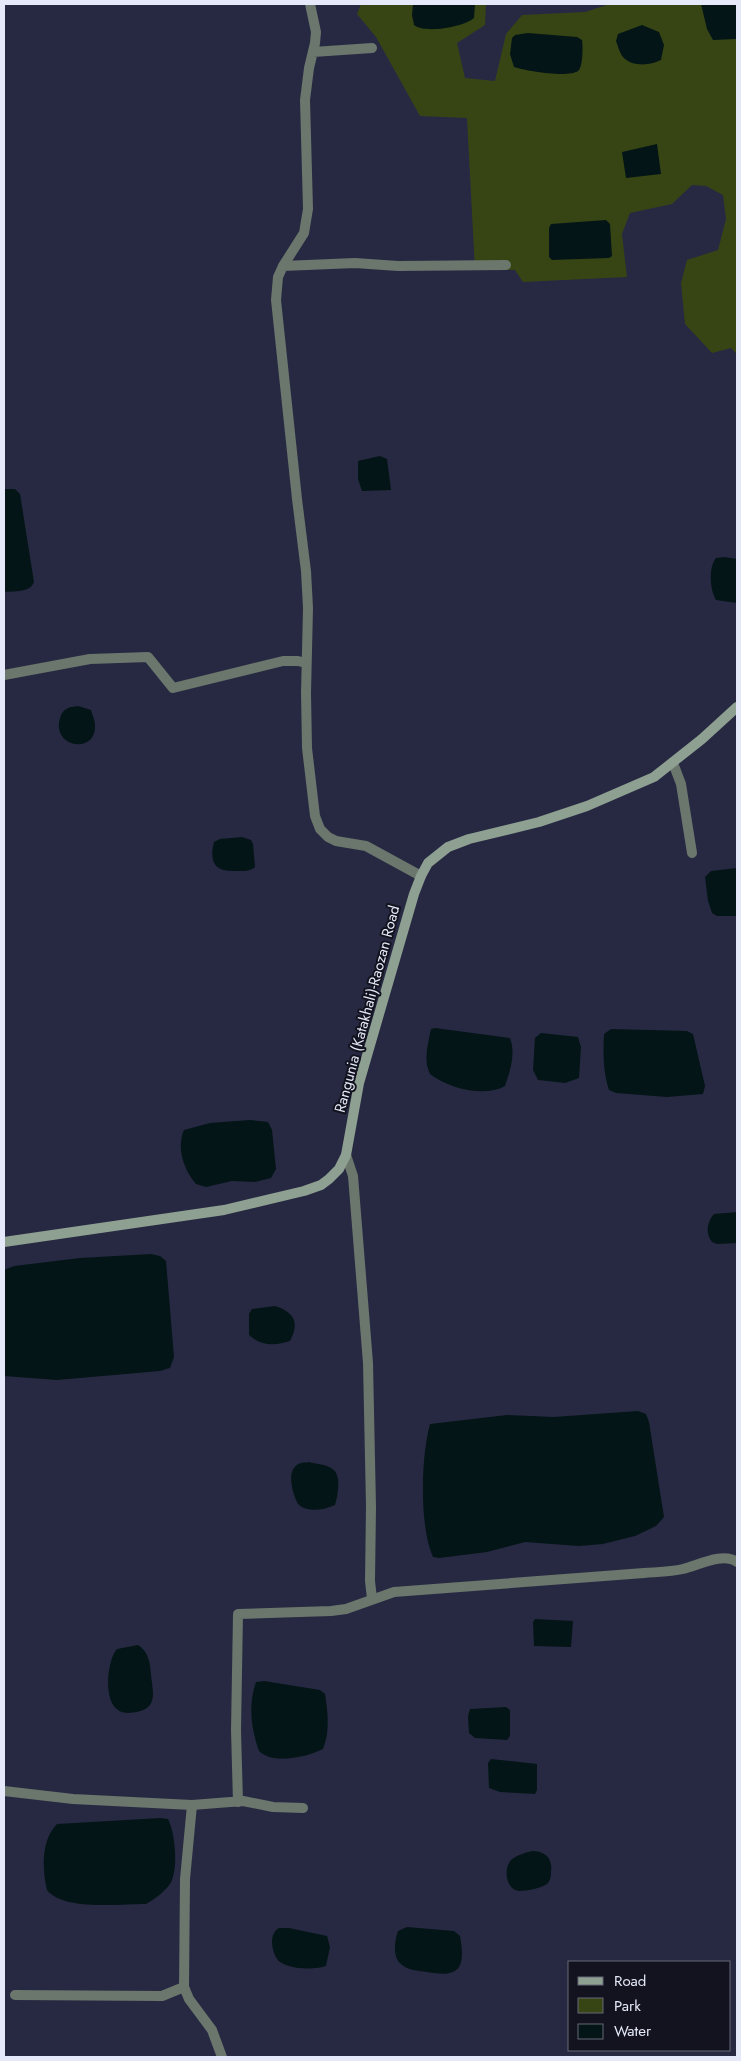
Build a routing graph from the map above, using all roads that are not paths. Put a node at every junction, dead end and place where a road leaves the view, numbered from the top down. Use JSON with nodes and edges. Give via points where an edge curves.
{"nodes":[{"id":1,"x":310,"y":4,"type":"edge"},
{"id":2,"x":372,"y":48,"type":"dead end"},
{"id":3,"x":313,"y":52,"type":"junction"},
{"id":4,"x":506,"y":264,"type":"dead end"},
{"id":5,"x":283,"y":266,"type":"junction"},
{"id":6,"x":306,"y":663,"type":"junction"},
{"id":7,"x":4,"y":675,"type":"edge"},
{"id":8,"x":737,"y":707,"type":"edge"},
{"id":9,"x":674,"y":763,"type":"junction"},
{"id":10,"x":692,"y":854,"type":"dead end"},
{"id":11,"x":420,"y":876,"type":"junction"},
{"id":12,"x":346,"y":1155,"type":"junction"},
{"id":13,"x":4,"y":1242,"type":"edge"},
{"id":14,"x":737,"y":1562,"type":"edge"},
{"id":15,"x":372,"y":1599,"type":"junction"},
{"id":16,"x":4,"y":1791,"type":"edge"},
{"id":17,"x":238,"y":1802,"type":"junction"},
{"id":18,"x":192,"y":1805,"type":"junction"},
{"id":19,"x":303,"y":1808,"type":"dead end"},
{"id":20,"x":184,"y":1986,"type":"junction"},
{"id":21,"x":15,"y":1995,"type":"dead end"},
{"id":22,"x":222,"y":2057,"type":"edge"}],
"edges":[{"from":1,"to":3,"type":"street","via":[[316,32]]},
{"from":2,"to":3,"type":"street"},
{"from":3,"to":5,"type":"street","via":[[305,100],[308,209],[304,233]]},
{"from":4,"to":5,"type":"street"},
{"from":5,"to":6,"type":"street","via":[[276,284],[276,307],[306,571]]},
{"from":6,"to":7,"type":"street","via":[[282,661],[173,688],[148,657],[90,659]]},
{"from":6,"to":11,"type":"street","via":[[306,748],[320,829],[336,841],[366,846],[379,852]]},
{"from":8,"to":9,"type":"main road","name":"Rangunia (Katakhali)-Raozan Road"},
{"from":9,"to":10,"type":"street","via":[[681,784]]},
{"from":9,"to":11,"type":"main road","name":"Rangunia (Katakhali)-Raozan Road","via":[[654,777],[587,806],[539,822],[469,838],[448,847],[432,859]]},
{"from":11,"to":12,"type":"main road","name":"Rangunia (Katakhali)-Raozan Road","via":[[360,1083]]},
{"from":12,"to":13,"type":"main road","name":"Rangunia (Katakhali)-Raozan Road","via":[[339,1169],[321,1185],[281,1197],[184,1216]]},
{"from":12,"to":15,"type":"street","via":[[353,1176],[367,1344]]},
{"from":14,"to":15,"type":"street","via":[[727,1559],[670,1571],[394,1592]]},
{"from":15,"to":17,"type":"street","via":[[331,1611],[238,1614]]},
{"from":16,"to":18,"type":"street","via":[[73,1799]]},
{"from":17,"to":18,"type":"street"},
{"from":17,"to":19,"type":"street"},
{"from":18,"to":20,"type":"street","via":[[185,1879]]},
{"from":20,"to":21,"type":"street","via":[[162,1996]]},
{"from":20,"to":22,"type":"street","via":[[212,2030]]}]}
